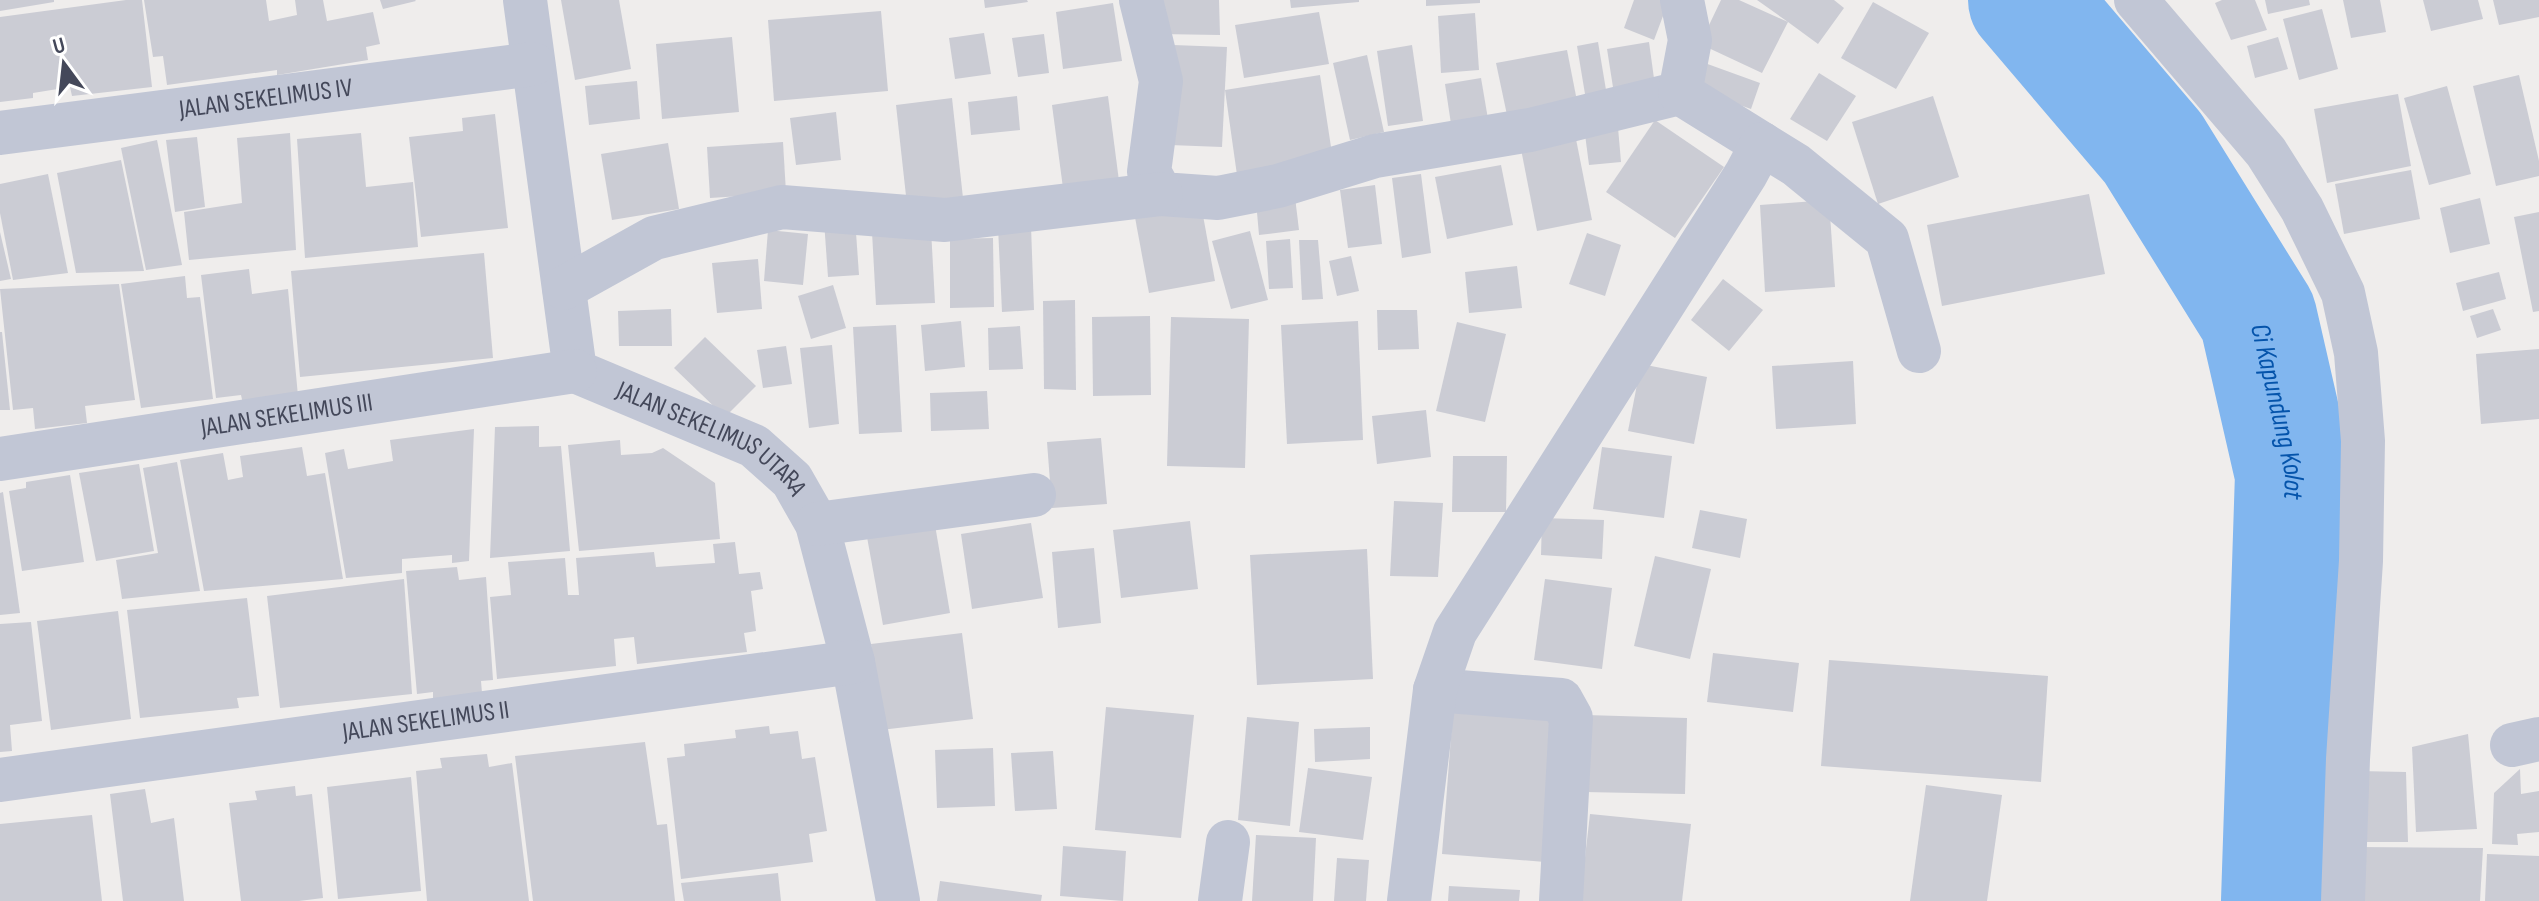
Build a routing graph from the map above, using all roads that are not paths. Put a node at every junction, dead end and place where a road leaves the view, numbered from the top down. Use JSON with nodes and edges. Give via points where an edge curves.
{"nodes":[{"id":1,"x":525,"y":0,"type":"edge"},
{"id":2,"x":1141,"y":0,"type":"edge"},
{"id":3,"x":1682,"y":0,"type":"edge"},
{"id":4,"x":2136,"y":0,"type":"edge"},
{"id":5,"x":533,"y":64,"type":"junction"},
{"id":6,"x":1680,"y":93,"type":"junction"},
{"id":7,"x":0,"y":133,"type":"edge"},
{"id":8,"x":1762,"y":144,"type":"junction"},
{"id":9,"x":1161,"y":194,"type":"junction"},
{"id":10,"x":564,"y":288,"type":"junction"},
{"id":11,"x":1919,"y":351,"type":"dead end"},
{"id":12,"x":575,"y":371,"type":"junction"},
{"id":13,"x":0,"y":459,"type":"edge"},
{"id":14,"x":1034,"y":495,"type":"dead end"},
{"id":15,"x":817,"y":524,"type":"junction"},
{"id":16,"x":853,"y":662,"type":"junction"},
{"id":17,"x":1435,"y":690,"type":"junction"},
{"id":18,"x":0,"y":780,"type":"edge"},
{"id":19,"x":1228,"y":842,"type":"dead end"},
{"id":20,"x":898,"y":901,"type":"edge"},
{"id":21,"x":1220,"y":901,"type":"edge"},
{"id":22,"x":1409,"y":901,"type":"edge"},
{"id":23,"x":1561,"y":901,"type":"edge"},
{"id":24,"x":2343,"y":901,"type":"edge"}],
"edges":[{"from":1,"to":5,"type":"street"},
{"from":2,"to":9,"type":"street","via":[[1161,81],[1149,172]]},
{"from":3,"to":6,"type":"street","via":[[1690,40]]},
{"from":4,"to":24,"type":"street","via":[[2266,152],[2302,209],[2343,293],[2356,353],[2363,441]]},
{"from":5,"to":7,"type":"street","name":"JALAN SEKELIMUS IV"},
{"from":5,"to":10,"type":"street"},
{"from":6,"to":8,"type":"street"},
{"from":6,"to":9,"type":"street","via":[[1530,130],[1375,156],[1218,198]]},
{"from":8,"to":11,"type":"street","via":[[1887,239]]},
{"from":8,"to":17,"type":"street","via":[[1455,632]]},
{"from":9,"to":10,"type":"street","via":[[945,220],[782,207],[654,238]]},
{"from":10,"to":12,"type":"street"},
{"from":12,"to":13,"type":"street","name":"JALAN SEKELIMUS III"},
{"from":12,"to":15,"type":"street","name":"JALAN SEKELIMUS UTARA","via":[[754,446],[792,480]]},
{"from":14,"to":15,"type":"street"},
{"from":15,"to":16,"type":"street","name":"JALAN SEKELIMUS UTARA"},
{"from":16,"to":18,"type":"street","name":"JALAN SEKELIMUS II"},
{"from":16,"to":20,"type":"street","name":"JALAN SEKELIMUS UTARA"},
{"from":17,"to":22,"type":"street"},
{"from":17,"to":23,"type":"street","via":[[1561,700],[1571,718]]},
{"from":19,"to":21,"type":"street"}]}
